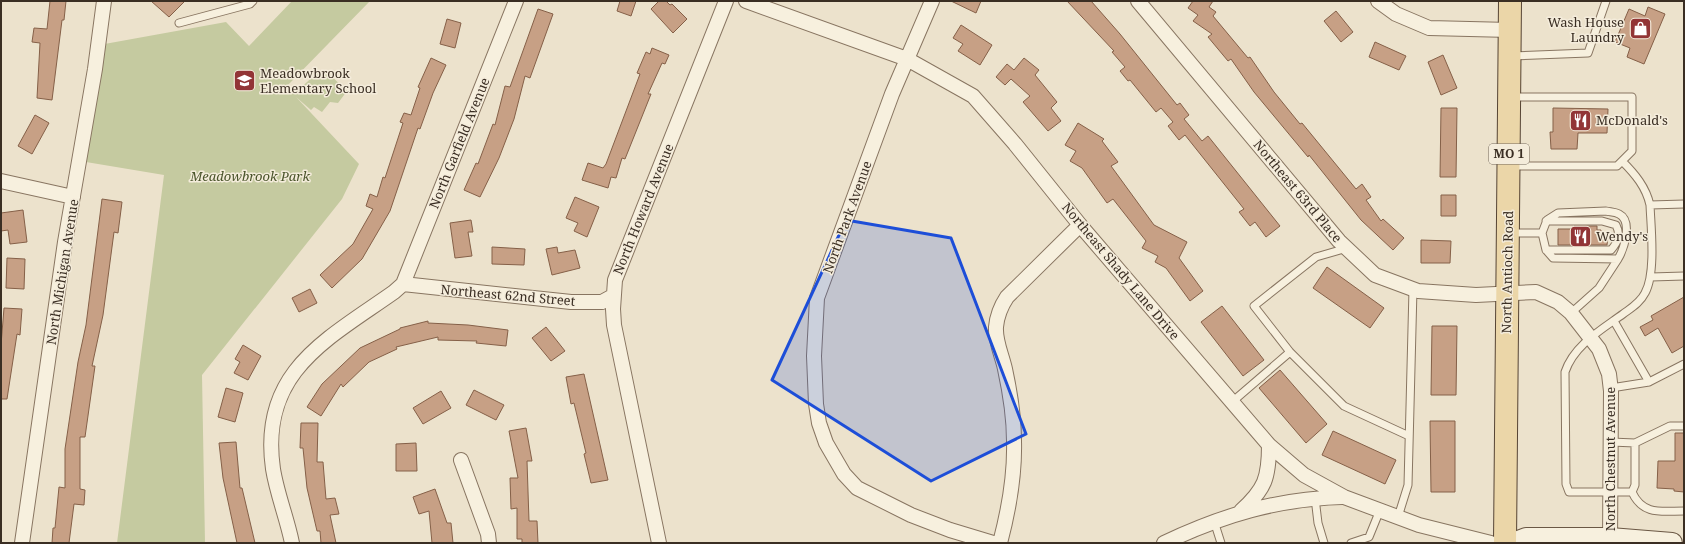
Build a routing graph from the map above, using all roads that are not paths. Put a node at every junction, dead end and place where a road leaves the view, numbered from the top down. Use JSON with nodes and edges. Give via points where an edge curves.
{"nodes":[{"id":1,"x":104,"y":1,"type":"edge"},
{"id":2,"x":253,"y":1,"type":"edge"},
{"id":3,"x":516,"y":1,"type":"edge"},
{"id":4,"x":726,"y":1,"type":"edge"},
{"id":5,"x":746,"y":1,"type":"edge"},
{"id":6,"x":932,"y":1,"type":"edge"},
{"id":7,"x":1138,"y":1,"type":"edge"},
{"id":8,"x":1378,"y":1,"type":"edge"},
{"id":9,"x":1606,"y":1,"type":"edge"},
{"id":10,"x":1513,"y":12,"type":"edge"},
{"id":11,"x":179,"y":23,"type":"dead end"},
{"id":12,"x":1510,"y":56,"type":"junction"},
{"id":13,"x":907,"y":59,"type":"junction"},
{"id":14,"x":1510,"y":97,"type":"junction"},
{"id":15,"x":1622,"y":161,"type":"junction"},
{"id":16,"x":1509,"y":166,"type":"junction"},
{"id":17,"x":1,"y":181,"type":"edge"},
{"id":18,"x":73,"y":197,"type":"junction"},
{"id":19,"x":1684,"y":204,"type":"edge"},
{"id":20,"x":1650,"y":205,"type":"junction"},
{"id":21,"x":1546,"y":222,"type":"junction"},
{"id":22,"x":1080,"y":225,"type":"junction"},
{"id":23,"x":1508,"y":233,"type":"junction"},
{"id":24,"x":1542,"y":233,"type":"junction"},
{"id":25,"x":1347,"y":248,"type":"junction"},
{"id":26,"x":1546,"y":250,"type":"junction"},
{"id":27,"x":1618,"y":259,"type":"junction"},
{"id":28,"x":1684,"y":276,"type":"edge"},
{"id":29,"x":1651,"y":277,"type":"junction"},
{"id":30,"x":403,"y":284,"type":"junction"},
{"id":31,"x":1413,"y":289,"type":"junction"},
{"id":32,"x":1507,"y":294,"type":"junction"},
{"id":33,"x":613,"y":296,"type":"junction"},
{"id":34,"x":1571,"y":314,"type":"junction"},
{"id":35,"x":1614,"y":321,"type":"junction"},
{"id":36,"x":1590,"y":338,"type":"junction"},
{"id":37,"x":1290,"y":352,"type":"junction"},
{"id":38,"x":1684,"y":364,"type":"edge"},
{"id":39,"x":1649,"y":382,"type":"junction"},
{"id":40,"x":1611,"y":388,"type":"junction"},
{"id":41,"x":1232,"y":402,"type":"junction"},
{"id":42,"x":1684,"y":426,"type":"edge"},
{"id":43,"x":1409,"y":436,"type":"junction"},
{"id":44,"x":1611,"y":442,"type":"junction"},
{"id":45,"x":1635,"y":443,"type":"junction"},
{"id":46,"x":1269,"y":445,"type":"junction"},
{"id":47,"x":461,"y":460,"type":"dead end"},
{"id":48,"x":1610,"y":492,"type":"junction"},
{"id":49,"x":1632,"y":492,"type":"junction"},
{"id":50,"x":1344,"y":497,"type":"junction"},
{"id":51,"x":1315,"y":498,"type":"junction"},
{"id":52,"x":1380,"y":510,"type":"junction"},
{"id":53,"x":1684,"y":511,"type":"edge"},
{"id":54,"x":1239,"y":513,"type":"junction"},
{"id":55,"x":1398,"y":517,"type":"junction"},
{"id":56,"x":1214,"y":521,"type":"junction"},
{"id":57,"x":1610,"y":541,"type":"edge"},
{"id":58,"x":22,"y":543,"type":"edge"},
{"id":59,"x":292,"y":543,"type":"edge"},
{"id":60,"x":488,"y":543,"type":"edge"},
{"id":61,"x":659,"y":543,"type":"edge"},
{"id":62,"x":993,"y":543,"type":"edge"},
{"id":63,"x":1000,"y":543,"type":"edge"},
{"id":64,"x":1164,"y":543,"type":"edge"},
{"id":65,"x":1221,"y":543,"type":"edge"},
{"id":66,"x":1324,"y":543,"type":"edge"},
{"id":67,"x":1351,"y":543,"type":"edge"},
{"id":68,"x":1491,"y":543,"type":"edge"},
{"id":69,"x":1505,"y":543,"type":"edge"},
{"id":70,"x":1513,"y":543,"type":"edge"},
{"id":71,"x":1672,"y":543,"type":"edge"}],
"edges":[{"from":1,"to":18,"type":"street","name":"North Michigan Avenue"},
{"from":2,"to":11,"type":"lane","via":[[250,4]]},
{"from":3,"to":30,"type":"street","name":"North Garfield Avenue"},
{"from":4,"to":33,"type":"street","name":"North Howard Avenue","via":[[615,280]]},
{"from":5,"to":13,"type":"street","name":"Northeast Shady Lane Drive"},
{"from":6,"to":13,"type":"street","name":"North Park Avenue"},
{"from":7,"to":25,"type":"street","name":"Northeast 63rd Place"},
{"from":8,"to":10,"type":"street","via":[[1396,14],[1429,28]]},
{"from":9,"to":12,"type":"lane","via":[[1588,53]]},
{"from":10,"to":12,"type":"main road","name":"North Antioch Road","number":"MO 1"},
{"from":12,"to":14,"type":"main road","name":"North Antioch Road","number":"MO 1"},
{"from":13,"to":22,"type":"street","name":"Northeast Shady Lane Drive","via":[[973,96]]},
{"from":13,"to":62,"type":"street","name":"North Park Avenue","via":[[817,298],[814,356],[819,423],[826,443],[844,474],[857,488],[950,530]]},
{"from":14,"to":15,"type":"lane","via":[[1632,97],[1632,151]]},
{"from":14,"to":16,"type":"main road","name":"North Antioch Road","number":"MO 1"},
{"from":15,"to":16,"type":"lane","via":[[1617,166]]},
{"from":15,"to":20,"type":"lane","via":[[1638,178]]},
{"from":16,"to":23,"type":"main road","name":"North Antioch Road","number":"MO 1"},
{"from":17,"to":18,"type":"street"},
{"from":18,"to":58,"type":"street","name":"North Michigan Avenue"},
{"from":19,"to":20,"type":"lane"},
{"from":20,"to":29,"type":"lane"},
{"from":21,"to":24,"type":"lane"},
{"from":21,"to":26,"type":"lane","via":[[1602,221],[1616,225],[1619,237],[1611,250]]},
{"from":21,"to":27,"type":"lane","via":[[1558,213],[1606,211],[1620,214],[1624,219],[1626,235],[1625,246]]},
{"from":22,"to":41,"type":"street","name":"Northeast Shady Lane Drive"},
{"from":22,"to":63,"type":"street","via":[[1007,296],[997,319],[996,336],[1008,385],[1014,442],[1012,484]]},
{"from":23,"to":24,"type":"lane"},
{"from":23,"to":32,"type":"main road","name":"North Antioch Road","number":"MO 1"},
{"from":24,"to":26,"type":"lane"},
{"from":25,"to":31,"type":"street","name":"Northeast 63rd Place","via":[[1375,275]]},
{"from":25,"to":37,"type":"lane","via":[[1316,257],[1254,306]]},
{"from":26,"to":27,"type":"lane","via":[[1553,258]]},
{"from":27,"to":34,"type":"lane","via":[[1599,288]]},
{"from":28,"to":29,"type":"lane"},
{"from":29,"to":35,"type":"lane","via":[[1645,294],[1636,305]]},
{"from":30,"to":33,"type":"street","name":"Northeast 62nd Street","via":[[571,302],[602,302]]},
{"from":30,"to":59,"type":"street","via":[[321,343],[292,374],[282,393],[276,410],[271,445],[278,493]]},
{"from":31,"to":32,"type":"street","name":"Northeast 63rd Place","via":[[1476,295]]},
{"from":31,"to":43,"type":"lane"},
{"from":32,"to":34,"type":"street","name":"North Chestnut Avenue","via":[[1536,292],[1558,302]]},
{"from":32,"to":69,"type":"main road","name":"North Antioch Road","number":"MO 1"},
{"from":33,"to":61,"type":"street","name":"North Howard Avenue","via":[[614,325]]},
{"from":34,"to":36,"type":"street","name":"North Chestnut Avenue"},
{"from":35,"to":36,"type":"lane"},
{"from":35,"to":39,"type":"lane"},
{"from":36,"to":40,"type":"street","name":"North Chestnut Avenue","via":[[1603,357]]},
{"from":36,"to":48,"type":"lane","via":[[1576,352],[1565,372],[1566,484],[1569,492]]},
{"from":37,"to":41,"type":"lane"},
{"from":37,"to":43,"type":"lane","via":[[1344,406]]},
{"from":38,"to":39,"type":"lane"},
{"from":39,"to":40,"type":"lane"},
{"from":40,"to":44,"type":"street","name":"North Chestnut Avenue"},
{"from":41,"to":46,"type":"street","name":"Northeast Shady Lane Drive"},
{"from":42,"to":45,"type":"lane","via":[[1670,426]]},
{"from":43,"to":55,"type":"lane","via":[[1408,485]]},
{"from":44,"to":45,"type":"lane"},
{"from":44,"to":48,"type":"street","name":"North Chestnut Avenue"},
{"from":45,"to":49,"type":"lane","via":[[1635,485]]},
{"from":46,"to":50,"type":"street","name":"Northeast Shady Lane Drive","via":[[1304,475]]},
{"from":46,"to":54,"type":"street","via":[[1269,466],[1264,482],[1257,496]]},
{"from":47,"to":60,"type":"street","via":[[488,534]]},
{"from":48,"to":49,"type":"lane"},
{"from":48,"to":57,"type":"street","name":"North Chestnut Avenue"},
{"from":49,"to":53,"type":"lane","via":[[1637,502],[1645,508],[1656,511]]},
{"from":50,"to":51,"type":"street"},
{"from":50,"to":52,"type":"street","name":"Northeast Shady Lane Drive"},
{"from":51,"to":54,"type":"street","via":[[1278,503]]},
{"from":51,"to":66,"type":"lane"},
{"from":52,"to":55,"type":"street","name":"Northeast Shady Lane Drive"},
{"from":52,"to":67,"type":"lane","via":[[1369,537]]},
{"from":54,"to":56,"type":"street"},
{"from":55,"to":68,"type":"street","name":"Northeast Shady Lane Drive","via":[[1450,536]]},
{"from":56,"to":64,"type":"street"},
{"from":56,"to":65,"type":"lane"},
{"from":57,"to":70,"type":"street","via":[[1526,538]]},
{"from":57,"to":71,"type":"street"}]}
